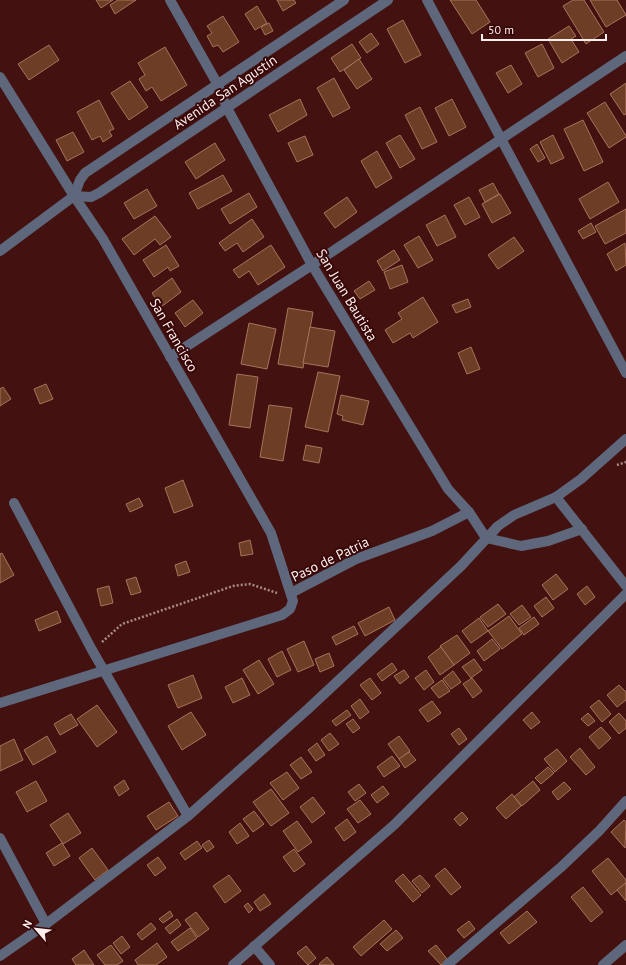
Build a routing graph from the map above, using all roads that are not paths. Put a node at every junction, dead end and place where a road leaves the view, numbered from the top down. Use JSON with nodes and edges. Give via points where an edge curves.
{"nodes":[{"id":1,"x":170,"y":0,"type":"edge"},
{"id":2,"x":344,"y":0,"type":"edge"},
{"id":3,"x":388,"y":0,"type":"edge"},
{"id":4,"x":426,"y":0,"type":"edge"},
{"id":5,"x":626,"y":56,"type":"edge"},
{"id":6,"x":0,"y":77,"type":"edge"},
{"id":7,"x":218,"y":85,"type":"junction"},
{"id":8,"x":227,"y":108,"type":"junction"},
{"id":9,"x":501,"y":140,"type":"junction"},
{"id":10,"x":74,"y":196,"type":"junction"},
{"id":11,"x":0,"y":251,"type":"edge"},
{"id":12,"x":312,"y":265,"type":"junction"},
{"id":13,"x":170,"y":357,"type":"junction"},
{"id":14,"x":626,"y":373,"type":"edge"},
{"id":15,"x":626,"y":440,"type":"edge"},
{"id":16,"x":556,"y":497,"type":"junction"},
{"id":17,"x":14,"y":503,"type":"dead end"},
{"id":18,"x":469,"y":512,"type":"junction"},
{"id":19,"x":582,"y":529,"type":"junction"},
{"id":20,"x":486,"y":538,"type":"junction"},
{"id":21,"x":626,"y":586,"type":"edge"},
{"id":22,"x":291,"y":593,"type":"junction"},
{"id":23,"x":626,"y":594,"type":"edge"},
{"id":24,"x":104,"y":670,"type":"junction"},
{"id":25,"x":0,"y":703,"type":"edge"},
{"id":26,"x":626,"y":801,"type":"edge"},
{"id":27,"x":188,"y":816,"type":"junction"},
{"id":28,"x":0,"y":838,"type":"edge"},
{"id":29,"x":46,"y":924,"type":"junction"},
{"id":30,"x":626,"y":945,"type":"edge"},
{"id":31,"x":254,"y":946,"type":"junction"},
{"id":32,"x":0,"y":956,"type":"edge"},
{"id":33,"x":233,"y":965,"type":"edge"},
{"id":34,"x":270,"y":965,"type":"edge"},
{"id":35,"x":447,"y":965,"type":"edge"},
{"id":36,"x":603,"y":965,"type":"edge"}],
"edges":[{"from":1,"to":7,"type":"street","name":"San Juan Bautista"},
{"from":2,"to":7,"type":"street","name":"Avenida San Agustín"},
{"from":3,"to":8,"type":"street","name":"Avenida San Agustín"},
{"from":4,"to":9,"type":"street"},
{"from":5,"to":9,"type":"street"},
{"from":6,"to":10,"type":"street","name":"San Francisco"},
{"from":7,"to":8,"type":"street","name":"San Juan Bautista"},
{"from":7,"to":10,"type":"street","name":"Avenida San Agustín","via":[[85,173]]},
{"from":8,"to":10,"type":"street","name":"Avenida San Agustín","via":[[100,193],[90,197]]},
{"from":8,"to":12,"type":"street","name":"San Juan Bautista"},
{"from":9,"to":12,"type":"street"},
{"from":9,"to":14,"type":"street"},
{"from":10,"to":11,"type":"street"},
{"from":10,"to":13,"type":"street","name":"San Francisco","via":[[103,239]]},
{"from":12,"to":13,"type":"street"},
{"from":12,"to":18,"type":"street","name":"San Juan Bautista","via":[[448,489]]},
{"from":13,"to":22,"type":"street","name":"San Francisco","via":[[271,533]]},
{"from":15,"to":16,"type":"street"},
{"from":16,"to":19,"type":"street"},
{"from":16,"to":20,"type":"street","via":[[514,515]]},
{"from":17,"to":24,"type":"street"},
{"from":18,"to":20,"type":"street","name":"San Juan Bautista"},
{"from":18,"to":22,"type":"street","name":"Paso de Patria","via":[[432,531],[356,559]]},
{"from":19,"to":20,"type":"street","via":[[548,541],[521,546]]},
{"from":19,"to":21,"type":"street"},
{"from":20,"to":27,"type":"street","via":[[461,566],[308,709]]},
{"from":22,"to":24,"type":"street","name":"San Francisco","via":[[293,601],[290,609],[282,615]]},
{"from":23,"to":31,"type":"street","via":[[394,825]]},
{"from":24,"to":25,"type":"street"},
{"from":24,"to":27,"type":"street"},
{"from":26,"to":35,"type":"street","via":[[560,868]]},
{"from":27,"to":29,"type":"street"},
{"from":28,"to":29,"type":"street"},
{"from":29,"to":32,"type":"street"},
{"from":30,"to":36,"type":"street"},
{"from":31,"to":33,"type":"street"},
{"from":31,"to":34,"type":"street"}]}
